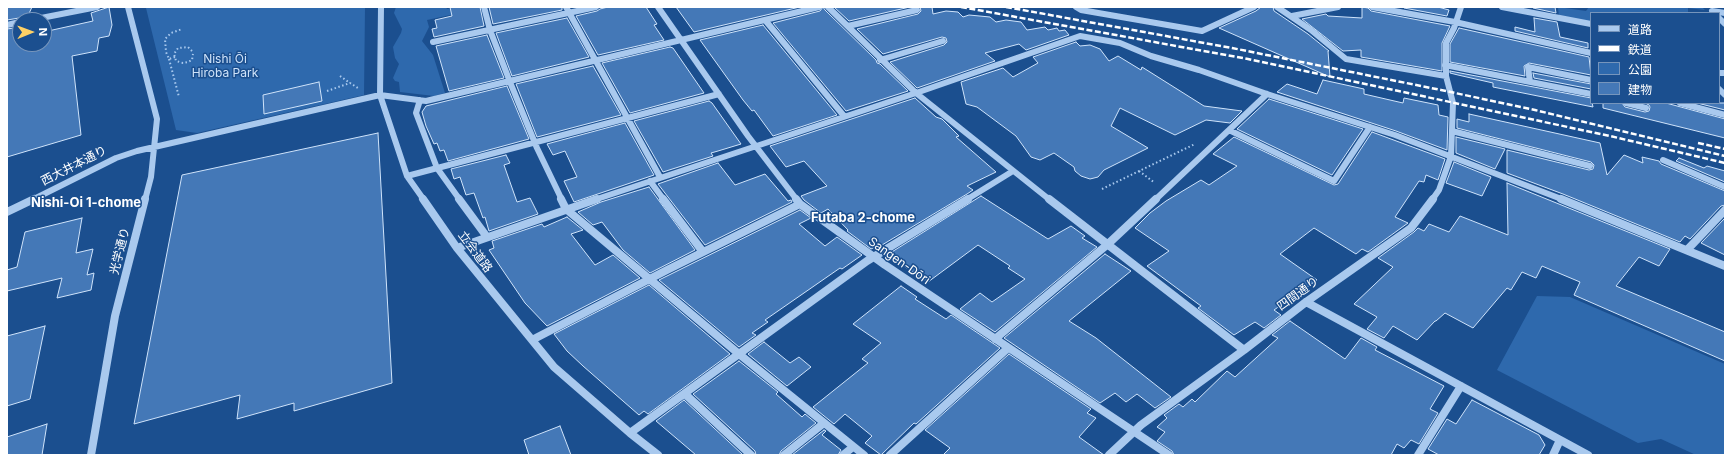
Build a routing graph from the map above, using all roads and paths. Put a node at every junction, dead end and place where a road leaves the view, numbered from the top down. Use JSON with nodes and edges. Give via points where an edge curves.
{"nodes":[{"id":1,"x":97,"y":7,"type":"edge"},
{"id":2,"x":128,"y":7,"type":"edge"},
{"id":3,"x":381,"y":7,"type":"edge"},
{"id":4,"x":484,"y":7,"type":"edge"},
{"id":5,"x":566,"y":7,"type":"edge"},
{"id":6,"x":596,"y":7,"type":"edge"},
{"id":7,"x":658,"y":7,"type":"edge"},
{"id":8,"x":819,"y":7,"type":"edge"},
{"id":9,"x":828,"y":7,"type":"edge"},
{"id":10,"x":1076,"y":7,"type":"edge"},
{"id":11,"x":1254,"y":7,"type":"edge"},
{"id":12,"x":1278,"y":7,"type":"edge"},
{"id":13,"x":1338,"y":7,"type":"edge"},
{"id":14,"x":1372,"y":7,"type":"edge"},
{"id":15,"x":1461,"y":7,"type":"edge"},
{"id":16,"x":1502,"y":7,"type":"edge"},
{"id":17,"x":917,"y":10,"type":"dead end"},
{"id":18,"x":570,"y":13,"type":"junction"},
{"id":19,"x":52,"y":16,"type":"edge"},
{"id":20,"x":1292,"y":16,"type":"junction"},
{"id":21,"x":765,"y":20,"type":"junction"},
{"id":22,"x":1455,"y":22,"type":"junction"},
{"id":23,"x":1590,"y":24,"type":"edge"},
{"id":24,"x":848,"y":26,"type":"junction"},
{"id":25,"x":182,"y":29,"type":"dead end"},
{"id":26,"x":490,"y":30,"type":"junction"},
{"id":27,"x":682,"y":41,"type":"junction"},
{"id":28,"x":942,"y":41,"type":"dead end"},
{"id":29,"x":434,"y":42,"type":"dead end"},
{"id":30,"x":1590,"y":53,"type":"edge"},
{"id":31,"x":175,"y":57,"type":"junction"},
{"id":32,"x":169,"y":59,"type":"junction"},
{"id":33,"x":880,"y":60,"type":"junction"},
{"id":34,"x":596,"y":61,"type":"junction"},
{"id":35,"x":1445,"y":65,"type":"junction"},
{"id":36,"x":340,"y":76,"type":"dead end"},
{"id":37,"x":1446,"y":76,"type":"junction"},
{"id":38,"x":1590,"y":80,"type":"edge"},
{"id":39,"x":510,"y":82,"type":"junction"},
{"id":40,"x":1530,"y":82,"type":"junction"},
{"id":41,"x":350,"y":83,"type":"dead end"},
{"id":42,"x":916,"y":93,"type":"junction"},
{"id":43,"x":719,"y":94,"type":"junction"},
{"id":44,"x":1266,"y":94,"type":"junction"},
{"id":45,"x":1590,"y":94,"type":"edge"},
{"id":46,"x":380,"y":95,"type":"junction"},
{"id":47,"x":178,"y":97,"type":"dead end"},
{"id":48,"x":420,"y":100,"type":"junction"},
{"id":49,"x":1630,"y":104,"type":"edge"},
{"id":50,"x":1684,"y":104,"type":"edge"},
{"id":51,"x":1646,"y":108,"type":"dead end"},
{"id":52,"x":1725,"y":113,"type":"edge"},
{"id":53,"x":844,"y":116,"type":"junction"},
{"id":54,"x":628,"y":118,"type":"junction"},
{"id":55,"x":1370,"y":127,"type":"junction"},
{"id":56,"x":1229,"y":130,"type":"junction"},
{"id":57,"x":1452,"y":131,"type":"junction"},
{"id":58,"x":535,"y":142,"type":"junction"},
{"id":59,"x":1199,"y":142,"type":"dead end"},
{"id":60,"x":756,"y":145,"type":"junction"},
{"id":61,"x":154,"y":147,"type":"junction"},
{"id":62,"x":1451,"y":156,"type":"junction"},
{"id":63,"x":1663,"y":160,"type":"dead end"},
{"id":64,"x":1590,"y":166,"type":"dead end"},
{"id":65,"x":437,"y":168,"type":"junction"},
{"id":66,"x":1013,"y":171,"type":"junction"},
{"id":67,"x":407,"y":176,"type":"junction"},
{"id":68,"x":660,"y":177,"type":"junction"},
{"id":69,"x":650,"y":181,"type":"junction"},
{"id":70,"x":1725,"y":187,"type":"edge"},
{"id":71,"x":1102,"y":189,"type":"dead end"},
{"id":72,"x":800,"y":204,"type":"junction"},
{"id":73,"x":566,"y":209,"type":"junction"},
{"id":74,"x":1725,"y":210,"type":"edge"},
{"id":75,"x":7,"y":212,"type":"edge"},
{"id":76,"x":487,"y":237,"type":"junction"},
{"id":77,"x":1108,"y":244,"type":"junction"},
{"id":78,"x":458,"y":248,"type":"junction"},
{"id":79,"x":1687,"y":250,"type":"junction"},
{"id":80,"x":703,"y":252,"type":"junction"},
{"id":81,"x":874,"y":257,"type":"junction"},
{"id":82,"x":1725,"y":266,"type":"edge"},
{"id":83,"x":650,"y":279,"type":"junction"},
{"id":84,"x":1306,"y":302,"type":"junction"},
{"id":85,"x":995,"y":339,"type":"junction"},
{"id":86,"x":532,"y":340,"type":"junction"},
{"id":87,"x":1008,"y":348,"type":"junction"},
{"id":88,"x":1244,"y":350,"type":"junction"},
{"id":89,"x":739,"y":354,"type":"junction"},
{"id":90,"x":1461,"y":386,"type":"junction"},
{"id":91,"x":685,"y":394,"type":"junction"},
{"id":92,"x":824,"y":423,"type":"junction"},
{"id":93,"x":1133,"y":431,"type":"junction"},
{"id":94,"x":630,"y":433,"type":"junction"},
{"id":95,"x":1560,"y":440,"type":"junction"},
{"id":96,"x":853,"y":447,"type":"junction"},
{"id":97,"x":92,"y":455,"type":"edge"},
{"id":98,"x":658,"y":455,"type":"edge"},
{"id":99,"x":751,"y":455,"type":"edge"},
{"id":100,"x":784,"y":455,"type":"edge"},
{"id":101,"x":843,"y":455,"type":"edge"},
{"id":102,"x":864,"y":455,"type":"edge"},
{"id":103,"x":890,"y":455,"type":"edge"},
{"id":104,"x":1109,"y":455,"type":"edge"},
{"id":105,"x":1169,"y":455,"type":"edge"},
{"id":106,"x":1418,"y":455,"type":"edge"},
{"id":107,"x":1553,"y":455,"type":"edge"},
{"id":108,"x":1588,"y":455,"type":"edge"}],
"edges":[{"from":1,"to":19,"type":"street"},
{"from":2,"to":61,"type":"street","name":"光学通り","via":[[157,119]]},
{"from":3,"to":46,"type":"street","name":"立会道路"},
{"from":4,"to":26,"type":"street"},
{"from":5,"to":18,"type":"street"},
{"from":6,"to":18,"type":"street"},
{"from":7,"to":27,"type":"street","name":"Sangen-Dōri"},
{"from":8,"to":21,"type":"street"},
{"from":9,"to":24,"type":"street"},
{"from":10,"to":11,"type":"street","via":[[1081,10],[1202,31]]},
{"from":12,"to":20,"type":"street"},
{"from":13,"to":20,"type":"street"},
{"from":14,"to":22,"type":"street"},
{"from":15,"to":22,"type":"street","name":"四間通り"},
{"from":16,"to":23,"type":"street"},
{"from":17,"to":24,"type":"street"},
{"from":18,"to":26,"type":"street"},
{"from":18,"to":34,"type":"street"},
{"from":20,"to":37,"type":"street","via":[[1346,58]]},
{"from":21,"to":27,"type":"street"},
{"from":21,"to":53,"type":"street"},
{"from":22,"to":30,"type":"street"},
{"from":22,"to":35,"type":"street","name":"四間通り","via":[[1446,43]]},
{"from":24,"to":33,"type":"street"},
{"from":25,"to":32,"type":"path","via":[[171,33],[165,39]]},
{"from":26,"to":29,"type":"street"},
{"from":26,"to":39,"type":"street"},
{"from":27,"to":34,"type":"street"},
{"from":27,"to":43,"type":"street","name":"Sangen-Dōri"},
{"from":28,"to":33,"type":"street"},
{"from":31,"to":31,"type":"path","via":[[176,61],[183,63],[192,60],[191,49],[178,48]]},
{"from":31,"to":32,"type":"path"},
{"from":32,"to":47,"type":"path"},
{"from":33,"to":42,"type":"street"},
{"from":34,"to":39,"type":"street"},
{"from":34,"to":54,"type":"street"},
{"from":35,"to":37,"type":"street","name":"四間通り"},
{"from":35,"to":40,"type":"street"},
{"from":36,"to":41,"type":"path"},
{"from":37,"to":57,"type":"street","name":"四間通り","via":[[1453,99]]},
{"from":38,"to":40,"type":"street","via":[[1528,67]]},
{"from":39,"to":48,"type":"street","via":[[426,101]]},
{"from":39,"to":58,"type":"street"},
{"from":40,"to":45,"type":"street"},
{"from":42,"to":44,"type":"street","via":[[1080,36],[1120,43],[1151,56]]},
{"from":42,"to":53,"type":"street"},
{"from":42,"to":66,"type":"street"},
{"from":43,"to":54,"type":"street"},
{"from":43,"to":60,"type":"street","name":"Sangen-Dōri"},
{"from":44,"to":55,"type":"street"},
{"from":44,"to":56,"type":"street"},
{"from":46,"to":48,"type":"street"},
{"from":46,"to":61,"type":"street","name":"西大井本通り"},
{"from":46,"to":67,"type":"street","name":"立会道路"},
{"from":48,"to":65,"type":"street","via":[[416,113]]},
{"from":49,"to":51,"type":"street"},
{"from":50,"to":52,"type":"street"},
{"from":53,"to":60,"type":"street"},
{"from":54,"to":58,"type":"street"},
{"from":54,"to":68,"type":"street"},
{"from":55,"to":56,"type":"street","via":[[1334,181]]},
{"from":55,"to":62,"type":"street"},
{"from":56,"to":77,"type":"street"},
{"from":57,"to":62,"type":"street","name":"四間通り"},
{"from":57,"to":64,"type":"street"},
{"from":58,"to":65,"type":"street"},
{"from":58,"to":73,"type":"street"},
{"from":59,"to":71,"type":"path"},
{"from":60,"to":68,"type":"street"},
{"from":60,"to":72,"type":"street","name":"Sangen-Dōri"},
{"from":61,"to":75,"type":"street","name":"西大井本通り","via":[[116,158]]},
{"from":61,"to":97,"type":"street","name":"光学通り","via":[[151,176],[115,316]]},
{"from":62,"to":79,"type":"street"},
{"from":62,"to":84,"type":"street","name":"四間通り","via":[[1439,190],[1411,228]]},
{"from":63,"to":70,"type":"street"},
{"from":65,"to":67,"type":"street"},
{"from":65,"to":76,"type":"street"},
{"from":66,"to":77,"type":"street"},
{"from":66,"to":81,"type":"street","via":[[998,184]]},
{"from":67,"to":78,"type":"street","name":"立会道路"},
{"from":68,"to":69,"type":"street"},
{"from":69,"to":73,"type":"street"},
{"from":69,"to":80,"type":"street"},
{"from":72,"to":80,"type":"street"},
{"from":72,"to":81,"type":"street","name":"Sangen-Dōri"},
{"from":73,"to":76,"type":"street"},
{"from":73,"to":83,"type":"street"},
{"from":74,"to":79,"type":"street"},
{"from":76,"to":78,"type":"street"},
{"from":77,"to":85,"type":"street"},
{"from":77,"to":88,"type":"street"},
{"from":78,"to":86,"type":"street","name":"立会道路"},
{"from":79,"to":82,"type":"street"},
{"from":80,"to":83,"type":"street"},
{"from":81,"to":85,"type":"street","name":"Sangen-Dōri"},
{"from":81,"to":89,"type":"street","via":[[797,317]]},
{"from":83,"to":86,"type":"street"},
{"from":83,"to":89,"type":"street"},
{"from":84,"to":88,"type":"street","name":"四間通り"},
{"from":84,"to":90,"type":"street"},
{"from":85,"to":87,"type":"street","name":"Sangen-Dōri"},
{"from":86,"to":94,"type":"street","name":"立会道路","via":[[554,367]]},
{"from":87,"to":93,"type":"street","name":"Sangen-Dōri"},
{"from":87,"to":103,"type":"street"},
{"from":88,"to":93,"type":"street","name":"四間通り"},
{"from":89,"to":91,"type":"street"},
{"from":89,"to":92,"type":"street"},
{"from":90,"to":95,"type":"street"},
{"from":90,"to":106,"type":"street"},
{"from":91,"to":94,"type":"street"},
{"from":91,"to":99,"type":"street"},
{"from":92,"to":96,"type":"street"},
{"from":92,"to":100,"type":"street"},
{"from":93,"to":104,"type":"street","name":"四間通り"},
{"from":93,"to":105,"type":"street","name":"Sangen-Dōri"},
{"from":94,"to":98,"type":"street","name":"立会道路"},
{"from":95,"to":107,"type":"street"},
{"from":95,"to":108,"type":"street"},
{"from":96,"to":101,"type":"street"},
{"from":96,"to":102,"type":"street"}]}
